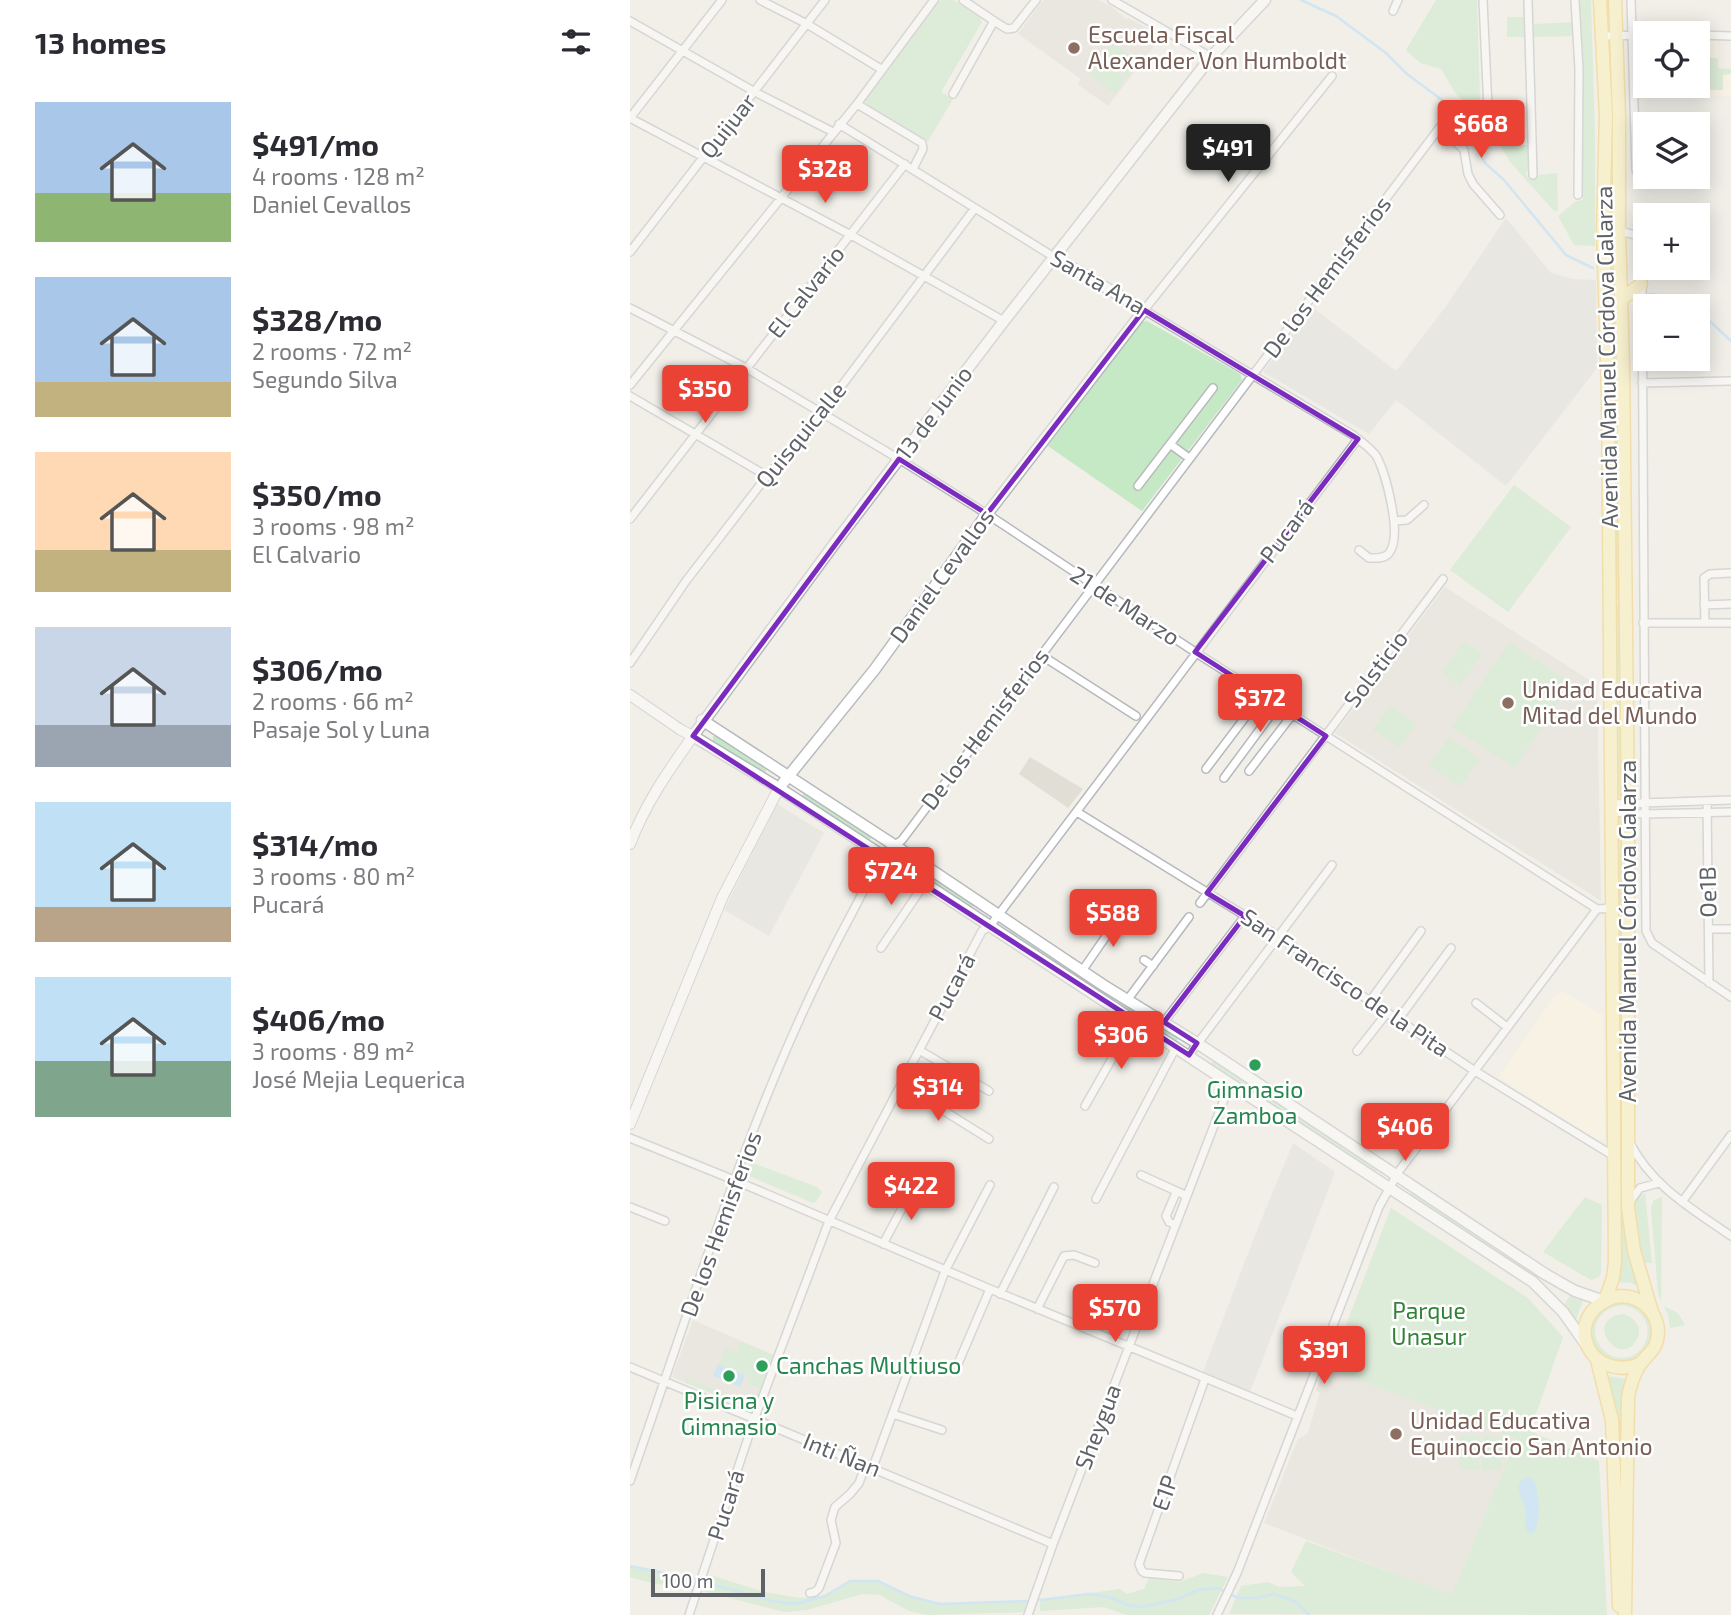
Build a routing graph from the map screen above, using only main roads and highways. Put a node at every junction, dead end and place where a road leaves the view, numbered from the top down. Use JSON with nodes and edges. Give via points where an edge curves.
{"nodes":[{"id":1,"x":1265,"y":0,"type":"edge"},
{"id":2,"x":1600,"y":0,"type":"edge"},
{"id":3,"x":1615,"y":0,"type":"edge"},
{"id":4,"x":1054,"y":257,"type":"junction"},
{"id":5,"x":1642,"y":284,"type":"road end"},
{"id":6,"x":1621,"y":300,"type":"junction"},
{"id":7,"x":1144,"y":310,"type":"joint"},
{"id":8,"x":1609,"y":603,"type":"junction"},
{"id":9,"x":1625,"y":603,"type":"junction"},
{"id":10,"x":702,"y":720,"type":"junction"},
{"id":11,"x":788,"y":778,"type":"junction"},
{"id":12,"x":779,"y":788,"type":"junction"},
{"id":13,"x":1605,"y":1301,"type":"junction"},
{"id":14,"x":1652,"y":1312,"type":"junction"},
{"id":15,"x":1587,"y":1345,"type":"junction"},
{"id":16,"x":1597,"y":1360,"type":"junction"},
{"id":17,"x":1640,"y":1364,"type":"junction"},
{"id":18,"x":1621,"y":1510,"type":"junction"},
{"id":19,"x":1619,"y":1615,"type":"edge"},
{"id":20,"x":1625,"y":1615,"type":"edge"}],
"edges":[{"from":1,"to":4,"type":"main road","name":"13 de Junio","via":[[1211,57]]},
{"from":2,"to":8,"type":"main road","name":"Avenida Manuel Córdova Galarza","via":[[1606,115],[1600,288],[1607,370]]},
{"from":3,"to":6,"type":"main road","name":"Avenida Manuel Córdova Galarza"},
{"from":4,"to":7,"type":"main road","name":"Santa Ana"},
{"from":4,"to":10,"type":"main road","name":"13 de Junio"},
{"from":5,"to":6,"type":"main road"},
{"from":6,"to":9,"type":"main road","name":"Avenida Manuel Córdova Galarza"},
{"from":7,"to":11,"type":"main road","name":"Daniel Cevallos"},
{"from":8,"to":9,"type":"main road"},
{"from":8,"to":13,"type":"main road","name":"Avenida Manuel Córdova Galarza","via":[[1615,1262]]},
{"from":9,"to":14,"type":"main road","name":"Avenida Manuel Córdova Galarza","via":[[1628,1208],[1634,1251]]},
{"from":10,"to":11,"type":"main road"},
{"from":10,"to":12,"type":"main road","name":"13 de Junio","via":[[693,736]]},
{"from":11,"to":12,"type":"main road","name":"Daniel Cevallos"},
{"from":11,"to":13,"type":"main road","via":[[1558,1282]]},
{"from":12,"to":15,"type":"main road","via":[[1533,1282]]},
{"from":13,"to":14,"type":"main road","via":[[1630,1297]]},
{"from":13,"to":15,"type":"main road","via":[[1592,1310],[1587,1321]]},
{"from":14,"to":17,"type":"main road","via":[[1656,1344]]},
{"from":15,"to":16,"type":"main road"},
{"from":16,"to":17,"type":"main road","via":[[1618,1369]]},
{"from":16,"to":18,"type":"main road","via":[[1612,1420]]},
{"from":17,"to":18,"type":"main road","via":[[1628,1397]]},
{"from":18,"to":19,"type":"main road"},
{"from":18,"to":20,"type":"main road"}]}
